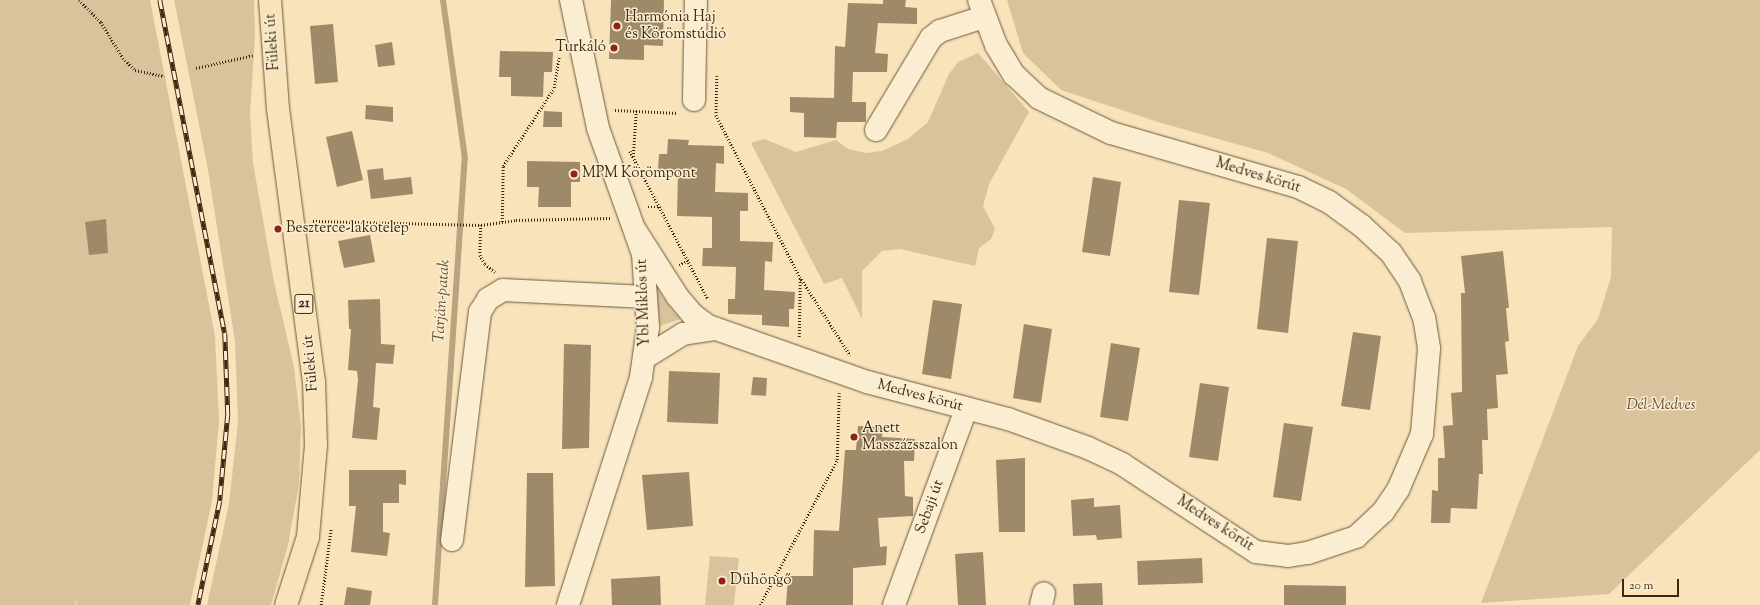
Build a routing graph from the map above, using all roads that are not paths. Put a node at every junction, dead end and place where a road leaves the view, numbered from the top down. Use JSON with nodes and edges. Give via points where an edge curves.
{"nodes":[{"id":1,"x":270,"y":0,"type":"edge"},
{"id":2,"x":571,"y":0,"type":"edge"},
{"id":3,"x":696,"y":0,"type":"edge"},
{"id":4,"x":982,"y":8,"type":"edge"},
{"id":5,"x":694,"y":109,"type":"road end"},
{"id":6,"x":876,"y":130,"type":"dead end"},
{"id":7,"x":632,"y":224,"type":"junction"},
{"id":8,"x":646,"y":297,"type":"junction"},
{"id":9,"x":721,"y":331,"type":"junction"},
{"id":10,"x":646,"y":357,"type":"junction"},
{"id":11,"x":966,"y":409,"type":"junction"},
{"id":12,"x":452,"y":540,"type":"dead end"},
{"id":13,"x":286,"y":605,"type":"edge"},
{"id":14,"x":568,"y":605,"type":"edge"},
{"id":15,"x":894,"y":605,"type":"edge"}],
"edges":[{"from":1,"to":13,"type":"main road","name":"Füleki út","number":"21","via":[[272,51],[313,375],[316,445],[308,537]]},
{"from":2,"to":7,"type":"street","name":"Ybl Miklós út","via":[[598,128]]},
{"from":3,"to":5,"type":"street"},
{"from":4,"to":6,"type":"street","name":"Medves körút","via":[[932,38]]},
{"from":4,"to":11,"type":"street","name":"Medves körút","via":[[996,45],[1014,75],[1038,98],[1111,133],[1298,186],[1329,202],[1362,226],[1391,253],[1410,281],[1424,318],[1429,348],[1422,434],[1398,490],[1383,512],[1356,537],[1308,553],[1270,555],[1250,549],[1122,464],[1050,433]]},
{"from":7,"to":8,"type":"street","name":"Ybl Miklós út","via":[[643,254]]},
{"from":7,"to":9,"type":"street","name":"Medves körút","via":[[682,302],[692,314]]},
{"from":8,"to":10,"type":"street","name":"Ybl Miklós út"},
{"from":8,"to":12,"type":"street","via":[[503,290],[488,299],[480,312]]},
{"from":9,"to":10,"type":"street","via":[[683,334]]},
{"from":9,"to":11,"type":"street","name":"Medves körút","via":[[867,382]]},
{"from":10,"to":14,"type":"street","name":"Ybl Miklós út"},
{"from":11,"to":15,"type":"street","name":"Sebaji út"}]}
